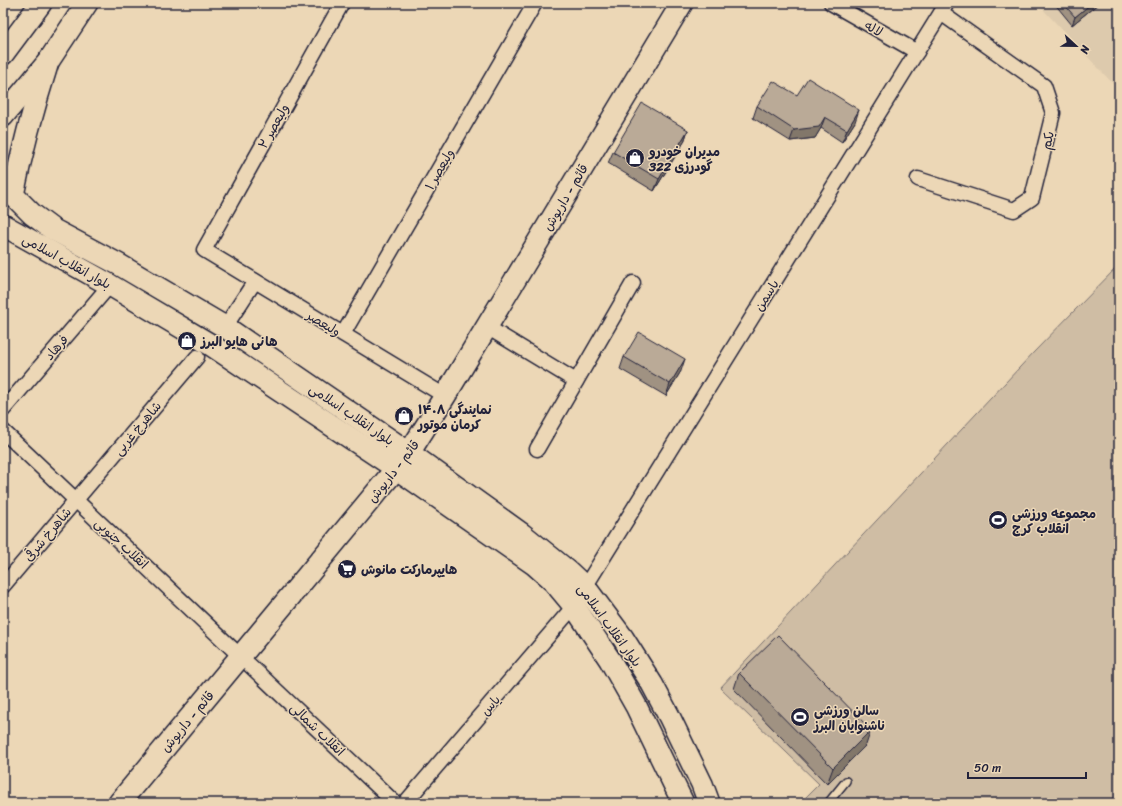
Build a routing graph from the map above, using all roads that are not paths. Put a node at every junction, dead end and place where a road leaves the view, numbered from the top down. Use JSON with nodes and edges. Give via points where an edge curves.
{"nodes":[{"id":1,"x":41,"y":3,"type":"edge"},
{"id":2,"x":87,"y":3,"type":"edge"},
{"id":3,"x":342,"y":3,"type":"edge"},
{"id":4,"x":535,"y":3,"type":"edge"},
{"id":5,"x":682,"y":3,"type":"edge"},
{"id":6,"x":831,"y":3,"type":"edge"},
{"id":7,"x":944,"y":8,"type":"edge"},
{"id":8,"x":917,"y":52,"type":"junction"},
{"id":9,"x":3,"y":54,"type":"edge"},
{"id":10,"x":48,"y":62,"type":"junction"},
{"id":11,"x":3,"y":116,"type":"edge"},
{"id":12,"x":918,"y":179,"type":"dead end"},
{"id":13,"x":8,"y":189,"type":"edge"},
{"id":14,"x":3,"y":225,"type":"edge"},
{"id":15,"x":204,"y":250,"type":"joint"},
{"id":16,"x":255,"y":281,"type":"junction"},
{"id":17,"x":633,"y":283,"type":"dead end"},
{"id":18,"x":110,"y":285,"type":"junction"},
{"id":19,"x":225,"y":327,"type":"junction"},
{"id":20,"x":487,"y":327,"type":"junction"},
{"id":21,"x":342,"y":334,"type":"junction"},
{"id":22,"x":197,"y":357,"type":"dead end"},
{"id":23,"x":576,"y":381,"type":"junction"},
{"id":24,"x":445,"y":396,"type":"junction"},
{"id":25,"x":3,"y":410,"type":"edge"},
{"id":26,"x":3,"y":430,"type":"edge"},
{"id":27,"x":537,"y":449,"type":"dead end"},
{"id":28,"x":403,"y":461,"type":"junction"},
{"id":29,"x":76,"y":499,"type":"junction"},
{"id":30,"x":3,"y":586,"type":"edge"},
{"id":31,"x":585,"y":587,"type":"junction"},
{"id":32,"x":574,"y":606,"type":"junction"},
{"id":33,"x":241,"y":656,"type":"junction"},
{"id":34,"x":846,"y":781,"type":"dead end"},
{"id":35,"x":119,"y":803,"type":"edge"},
{"id":36,"x":395,"y":803,"type":"edge"},
{"id":37,"x":406,"y":803,"type":"edge"},
{"id":38,"x":683,"y":803,"type":"edge"},
{"id":39,"x":709,"y":803,"type":"edge"},
{"id":40,"x":828,"y":803,"type":"edge"}],
"edges":[{"from":1,"to":9,"type":"main road"},
{"from":2,"to":10,"type":"main road"},
{"from":3,"to":15,"type":"street","name":"ولیعصر ۲"},
{"from":4,"to":21,"type":"street","name":"ولیعصر ۱"},
{"from":5,"to":20,"type":"main road","name":"قائم - داریوش"},
{"from":6,"to":8,"type":"street","name":"لاله"},
{"from":7,"to":8,"type":"street","name":"یاسمن"},
{"from":7,"to":12,"type":"street","name":"یکم","via":[[1044,86],[1053,113],[1032,198],[1014,210]]},
{"from":8,"to":31,"type":"street","name":"یاسمن"},
{"from":10,"to":11,"type":"main road"},
{"from":10,"to":13,"type":"main road","name":"بلوار انقلاب اسلامی"},
{"from":13,"to":19,"type":"main road","name":"بلوار انقلاب اسلامی","via":[[32,214],[52,229],[118,264]]},
{"from":14,"to":18,"type":"main road","name":"بلوار انقلاب اسلامی"},
{"from":15,"to":16,"type":"street","name":"ولیعصر"},
{"from":16,"to":19,"type":"street"},
{"from":16,"to":21,"type":"street","name":"ولیعصر"},
{"from":17,"to":23,"type":"street"},
{"from":18,"to":25,"type":"street","name":"فرهاد"},
{"from":18,"to":28,"type":"main road","name":"بلوار انقلاب اسلامی"},
{"from":19,"to":28,"type":"main road","name":"بلوار انقلاب اسلامی"},
{"from":20,"to":23,"type":"street"},
{"from":20,"to":24,"type":"main road","name":"قائم - داریوش"},
{"from":21,"to":24,"type":"street","name":"ولیعصر"},
{"from":22,"to":29,"type":"street","name":"شاهرخ غربی"},
{"from":23,"to":27,"type":"street"},
{"from":24,"to":28,"type":"main road","name":"قائم - داریوش"},
{"from":26,"to":29,"type":"street","name":"انقلاب جنوبی"},
{"from":28,"to":31,"type":"main road","name":"بلوار انقلاب اسلامی","via":[[522,534]]},
{"from":28,"to":32,"type":"main road","name":"بلوار انقلاب اسلامی","via":[[535,565],[554,582]]},
{"from":28,"to":33,"type":"main road","name":"قائم - داریوش"},
{"from":29,"to":30,"type":"street","name":"شاهرخ شرقی"},
{"from":29,"to":33,"type":"street","name":"انقلاب جنوبی"},
{"from":31,"to":32,"type":"main road"},
{"from":31,"to":39,"type":"main road","name":"بلوار انقلاب اسلامی","via":[[623,638],[652,684],[670,716]]},
{"from":32,"to":37,"type":"street","name":"یاس"},
{"from":32,"to":38,"type":"main road","name":"بلوار انقلاب اسلامی","via":[[610,660],[636,706]]},
{"from":33,"to":35,"type":"main road","name":"قائم - داریوش"},
{"from":33,"to":36,"type":"street","name":"انقلاب شمالی"},
{"from":34,"to":40,"type":"lane"}]}
